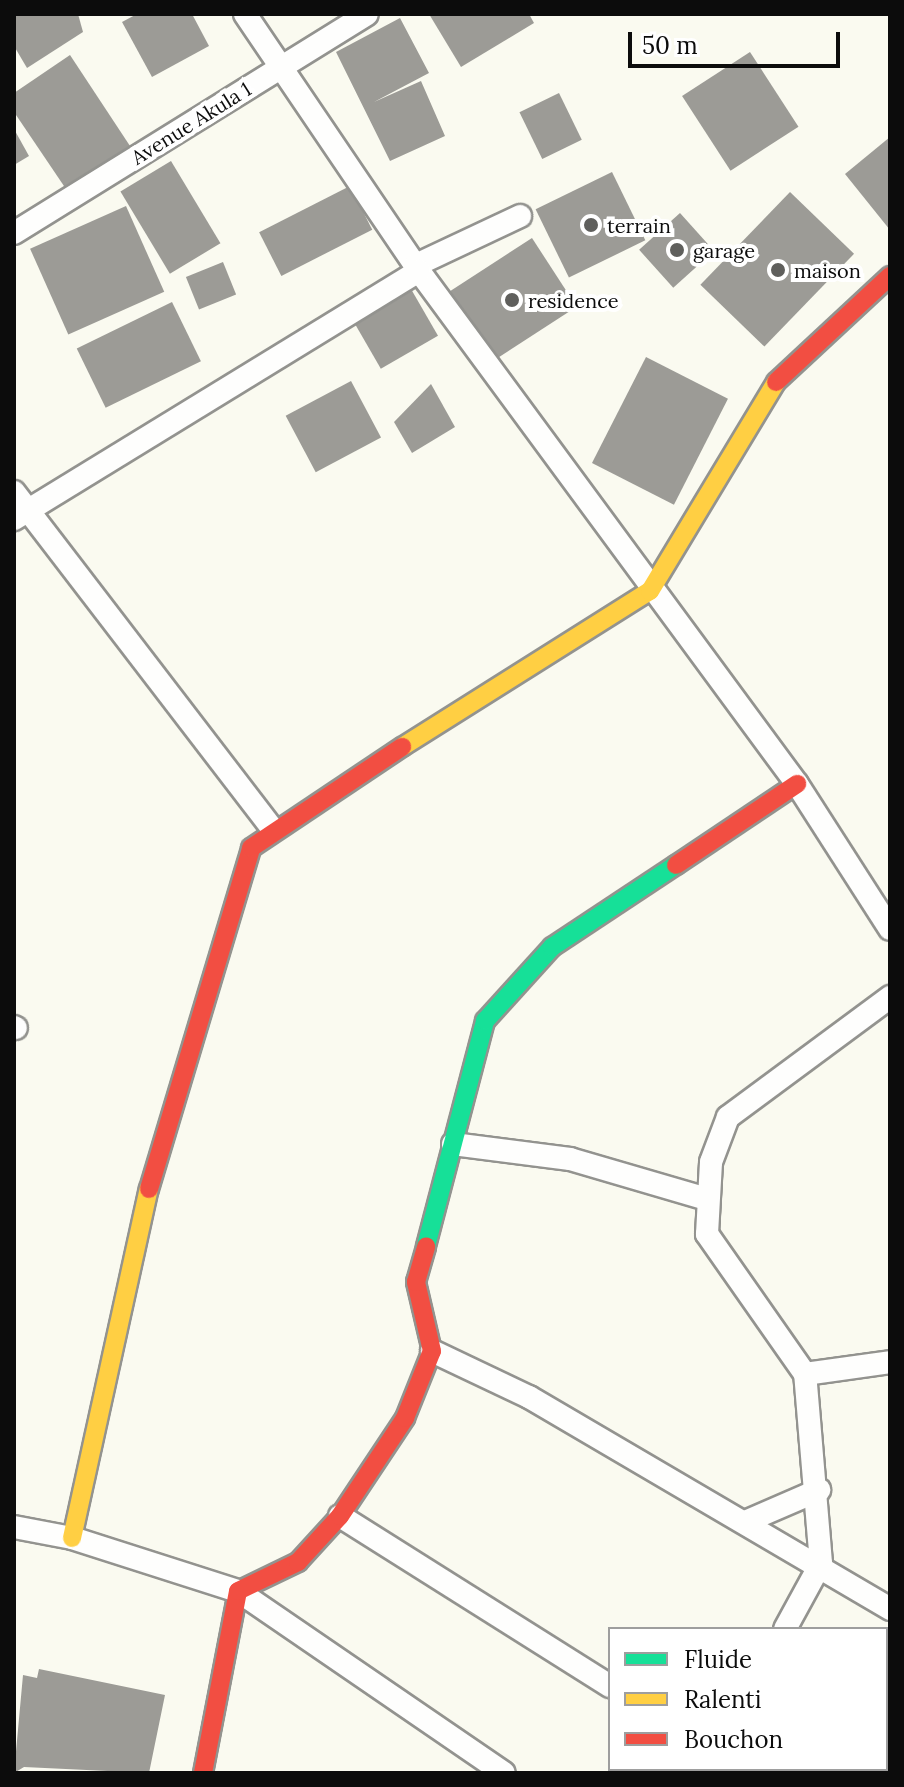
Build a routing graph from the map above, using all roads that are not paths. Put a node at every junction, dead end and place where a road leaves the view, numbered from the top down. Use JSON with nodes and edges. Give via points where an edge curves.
{"nodes":[{"id":1,"x":245,"y":14,"type":"edge"},
{"id":2,"x":367,"y":14,"type":"edge"},
{"id":3,"x":284,"y":65,"type":"junction"},
{"id":4,"x":520,"y":216,"type":"dead end"},
{"id":5,"x":14,"y":233,"type":"edge"},
{"id":6,"x":418,"y":268,"type":"junction"},
{"id":7,"x":890,"y":276,"type":"edge"},
{"id":8,"x":18,"y":507,"type":"edge"},
{"id":9,"x":650,"y":591,"type":"junction"},
{"id":10,"x":797,"y":784,"type":"junction"},
{"id":11,"x":272,"y":828,"type":"junction"},
{"id":12,"x":890,"y":929,"type":"edge"},
{"id":13,"x":890,"y":997,"type":"edge"},
{"id":14,"x":453,"y":1144,"type":"junction"},
{"id":15,"x":707,"y":1199,"type":"junction"},
{"id":16,"x":432,"y":1351,"type":"junction"},
{"id":17,"x":890,"y":1362,"type":"edge"},
{"id":18,"x":805,"y":1374,"type":"junction"},
{"id":19,"x":819,"y":1490,"type":"junction"},
{"id":20,"x":340,"y":1516,"type":"junction"},
{"id":21,"x":745,"y":1522,"type":"junction"},
{"id":22,"x":14,"y":1527,"type":"edge"},
{"id":23,"x":72,"y":1538,"type":"junction"},
{"id":24,"x":821,"y":1563,"type":"junction"},
{"id":25,"x":238,"y":1591,"type":"junction"},
{"id":26,"x":890,"y":1609,"type":"edge"},
{"id":27,"x":786,"y":1627,"type":"edge"},
{"id":28,"x":608,"y":1685,"type":"edge"},
{"id":29,"x":203,"y":1773,"type":"edge"},
{"id":30,"x":504,"y":1773,"type":"edge"}],
"edges":[{"from":1,"to":3,"type":"street"},
{"from":2,"to":3,"type":"street","name":"Avenue Akula 1"},
{"from":3,"to":5,"type":"street","name":"Avenue Akula 1"},
{"from":3,"to":6,"type":"street"},
{"from":4,"to":6,"type":"street"},
{"from":6,"to":8,"type":"street"},
{"from":6,"to":9,"type":"street"},
{"from":7,"to":9,"type":"street","via":[[777,381]]},
{"from":8,"to":11,"type":"street"},
{"from":9,"to":10,"type":"street"},
{"from":9,"to":11,"type":"street"},
{"from":10,"to":12,"type":"street"},
{"from":10,"to":14,"type":"street","via":[[552,947],[504,992],[476,1044]]},
{"from":11,"to":23,"type":"street","via":[[242,865],[202,992],[142,1211]]},
{"from":13,"to":15,"type":"street","via":[[728,1117],[715,1138]]},
{"from":14,"to":15,"type":"street","via":[[570,1159]]},
{"from":14,"to":16,"type":"street","via":[[416,1282]]},
{"from":15,"to":18,"type":"street","via":[[707,1234]]},
{"from":16,"to":20,"type":"street","via":[[405,1418]]},
{"from":16,"to":21,"type":"street","via":[[529,1397]]},
{"from":17,"to":18,"type":"street"},
{"from":18,"to":19,"type":"street"},
{"from":19,"to":21,"type":"street"},
{"from":19,"to":24,"type":"street"},
{"from":20,"to":25,"type":"street","via":[[298,1562]]},
{"from":20,"to":28,"type":"street"},
{"from":21,"to":24,"type":"street"},
{"from":22,"to":23,"type":"street"},
{"from":23,"to":25,"type":"street"},
{"from":24,"to":26,"type":"street"},
{"from":24,"to":27,"type":"street"},
{"from":25,"to":29,"type":"street"},
{"from":25,"to":30,"type":"street"}]}
